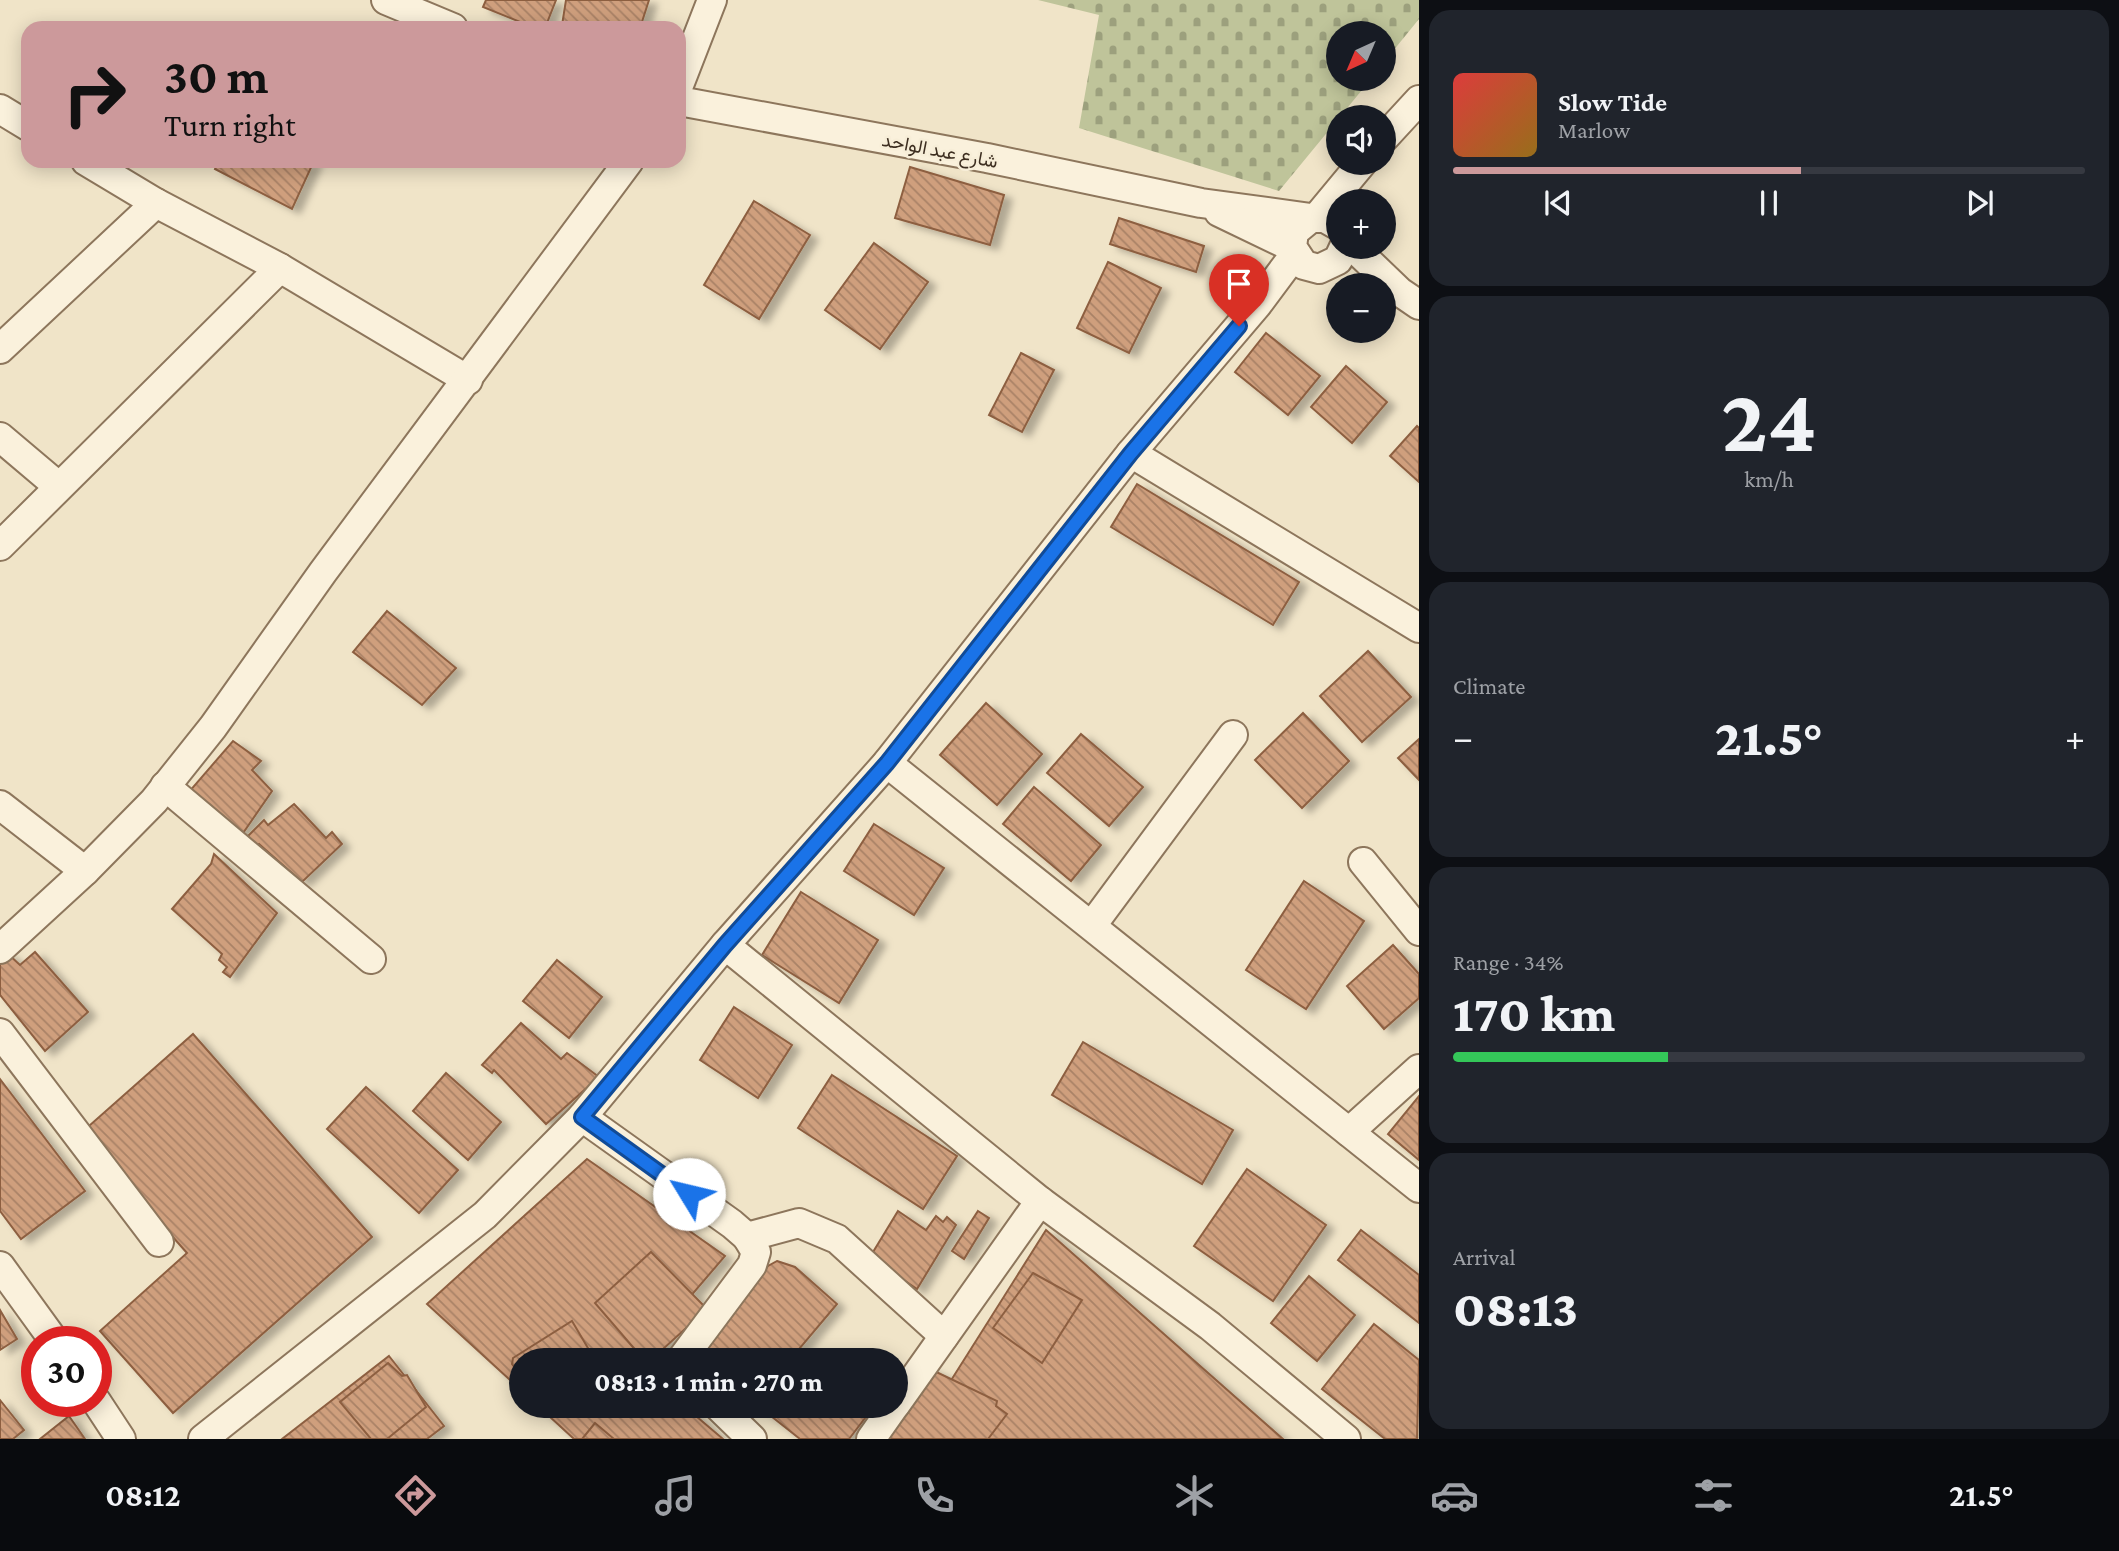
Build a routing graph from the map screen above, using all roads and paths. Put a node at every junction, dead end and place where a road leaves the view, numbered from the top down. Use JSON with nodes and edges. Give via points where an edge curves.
{"nodes":[{"id":1,"x":386,"y":0,"type":"edge"},
{"id":2,"x":712,"y":0,"type":"edge"},
{"id":3,"x":436,"y":21,"type":"edge"},
{"id":4,"x":686,"y":67,"type":"edge"},
{"id":5,"x":1419,"y":100,"type":"edge"},
{"id":6,"x":686,"y":102,"type":"edge"},
{"id":7,"x":0,"y":109,"type":"edge"},
{"id":8,"x":21,"y":122,"type":"edge"},
{"id":9,"x":1396,"y":125,"type":"edge"},
{"id":10,"x":97,"y":168,"type":"edge"},
{"id":11,"x":624,"y":168,"type":"edge"},
{"id":12,"x":1353,"y":175,"type":"edge"},
{"id":13,"x":1201,"y":203,"type":"junction"},
{"id":14,"x":156,"y":204,"type":"junction"},
{"id":15,"x":1322,"y":220,"type":"edge"},
{"id":16,"x":1306,"y":259,"type":"junction"},
{"id":17,"x":1338,"y":259,"type":"edge"},
{"id":18,"x":1364,"y":259,"type":"edge"},
{"id":19,"x":280,"y":268,"type":"junction"},
{"id":20,"x":1344,"y":273,"type":"edge"},
{"id":21,"x":1377,"y":273,"type":"edge"},
{"id":22,"x":0,"y":349,"type":"edge"},
{"id":23,"x":468,"y":380,"type":"junction"},
{"id":24,"x":0,"y":437,"type":"edge"},
{"id":25,"x":1131,"y":453,"type":"junction"},
{"id":26,"x":58,"y":486,"type":"junction"},
{"id":27,"x":0,"y":546,"type":"edge"},
{"id":28,"x":1419,"y":628,"type":"edge"},
{"id":29,"x":1234,"y":735,"type":"dead end"},
{"id":30,"x":887,"y":763,"type":"junction"},
{"id":31,"x":166,"y":786,"type":"junction"},
{"id":32,"x":0,"y":805,"type":"edge"},
{"id":33,"x":1363,"y":862,"type":"dead end"},
{"id":34,"x":85,"y":871,"type":"junction"},
{"id":35,"x":1093,"y":924,"type":"junction"},
{"id":36,"x":1419,"y":931,"type":"edge"},
{"id":37,"x":725,"y":945,"type":"junction"},
{"id":38,"x":0,"y":949,"type":"edge"},
{"id":39,"x":371,"y":959,"type":"dead end"},
{"id":40,"x":0,"y":1033,"type":"edge"},
{"id":41,"x":1419,"y":1069,"type":"edge"},
{"id":42,"x":582,"y":1117,"type":"junction"},
{"id":43,"x":1349,"y":1132,"type":"junction"},
{"id":44,"x":1419,"y":1188,"type":"edge"},
{"id":45,"x":1040,"y":1201,"type":"junction"},
{"id":46,"x":747,"y":1237,"type":"junction"},
{"id":47,"x":159,"y":1242,"type":"dead end"},
{"id":48,"x":0,"y":1266,"type":"edge"},
{"id":49,"x":43,"y":1326,"type":"edge"},
{"id":50,"x":944,"y":1336,"type":"junction"},
{"id":51,"x":690,"y":1348,"type":"edge"},
{"id":52,"x":908,"y":1386,"type":"edge"},
{"id":53,"x":107,"y":1417,"type":"edge"},
{"id":54,"x":730,"y":1418,"type":"edge"},
{"id":55,"x":885,"y":1418,"type":"edge"},
{"id":56,"x":121,"y":1439,"type":"edge"},
{"id":57,"x":203,"y":1439,"type":"edge"},
{"id":58,"x":752,"y":1439,"type":"edge"},
{"id":59,"x":871,"y":1439,"type":"edge"},
{"id":60,"x":1346,"y":1439,"type":"edge"}],
"edges":[{"from":1,"to":3,"type":"street"},
{"from":2,"to":4,"type":"street"},
{"from":5,"to":9,"type":"street"},
{"from":6,"to":13,"type":"street","name":"شارع عبد الواحد"},
{"from":7,"to":8,"type":"street"},
{"from":10,"to":14,"type":"street"},
{"from":11,"to":23,"type":"street"},
{"from":12,"to":15,"type":"street"},
{"from":13,"to":15,"type":"street","name":"شارع عبد الواحد"},
{"from":13,"to":16,"type":"street","name":"شارع عبد الواحد"},
{"from":14,"to":19,"type":"street"},
{"from":14,"to":22,"type":"street"},
{"from":15,"to":16,"type":"street","via":[[1294,232]]},
{"from":16,"to":17,"type":"street"},
{"from":16,"to":20,"type":"street","name":"شارع عبد الواحد"},
{"from":16,"to":25,"type":"street","via":[[1257,305]]},
{"from":18,"to":21,"type":"street","name":"شارع عبد الواحد"},
{"from":19,"to":23,"type":"street"},
{"from":19,"to":26,"type":"street"},
{"from":23,"to":31,"type":"street"},
{"from":24,"to":26,"type":"street"},
{"from":25,"to":28,"type":"street"},
{"from":25,"to":30,"type":"street"},
{"from":26,"to":27,"type":"street"},
{"from":29,"to":35,"type":"street"},
{"from":30,"to":35,"type":"street"},
{"from":30,"to":37,"type":"street"},
{"from":31,"to":34,"type":"street"},
{"from":31,"to":39,"type":"street"},
{"from":32,"to":34,"type":"street"},
{"from":33,"to":36,"type":"street"},
{"from":34,"to":38,"type":"street"},
{"from":35,"to":43,"type":"street"},
{"from":37,"to":42,"type":"street"},
{"from":37,"to":45,"type":"street"},
{"from":40,"to":47,"type":"street"},
{"from":41,"to":43,"type":"street"},
{"from":42,"to":46,"type":"street"},
{"from":42,"to":57,"type":"street","via":[[485,1215]]},
{"from":43,"to":44,"type":"street"},
{"from":45,"to":50,"type":"street"},
{"from":45,"to":60,"type":"street","via":[[1210,1326]]},
{"from":46,"to":50,"type":"street","via":[[799,1223],[837,1239]]},
{"from":46,"to":51,"type":"street","via":[[756,1252],[752,1265]]},
{"from":48,"to":49,"type":"street"},
{"from":50,"to":52,"type":"street"},
{"from":53,"to":56,"type":"street"},
{"from":54,"to":58,"type":"street"},
{"from":55,"to":59,"type":"street"}]}
